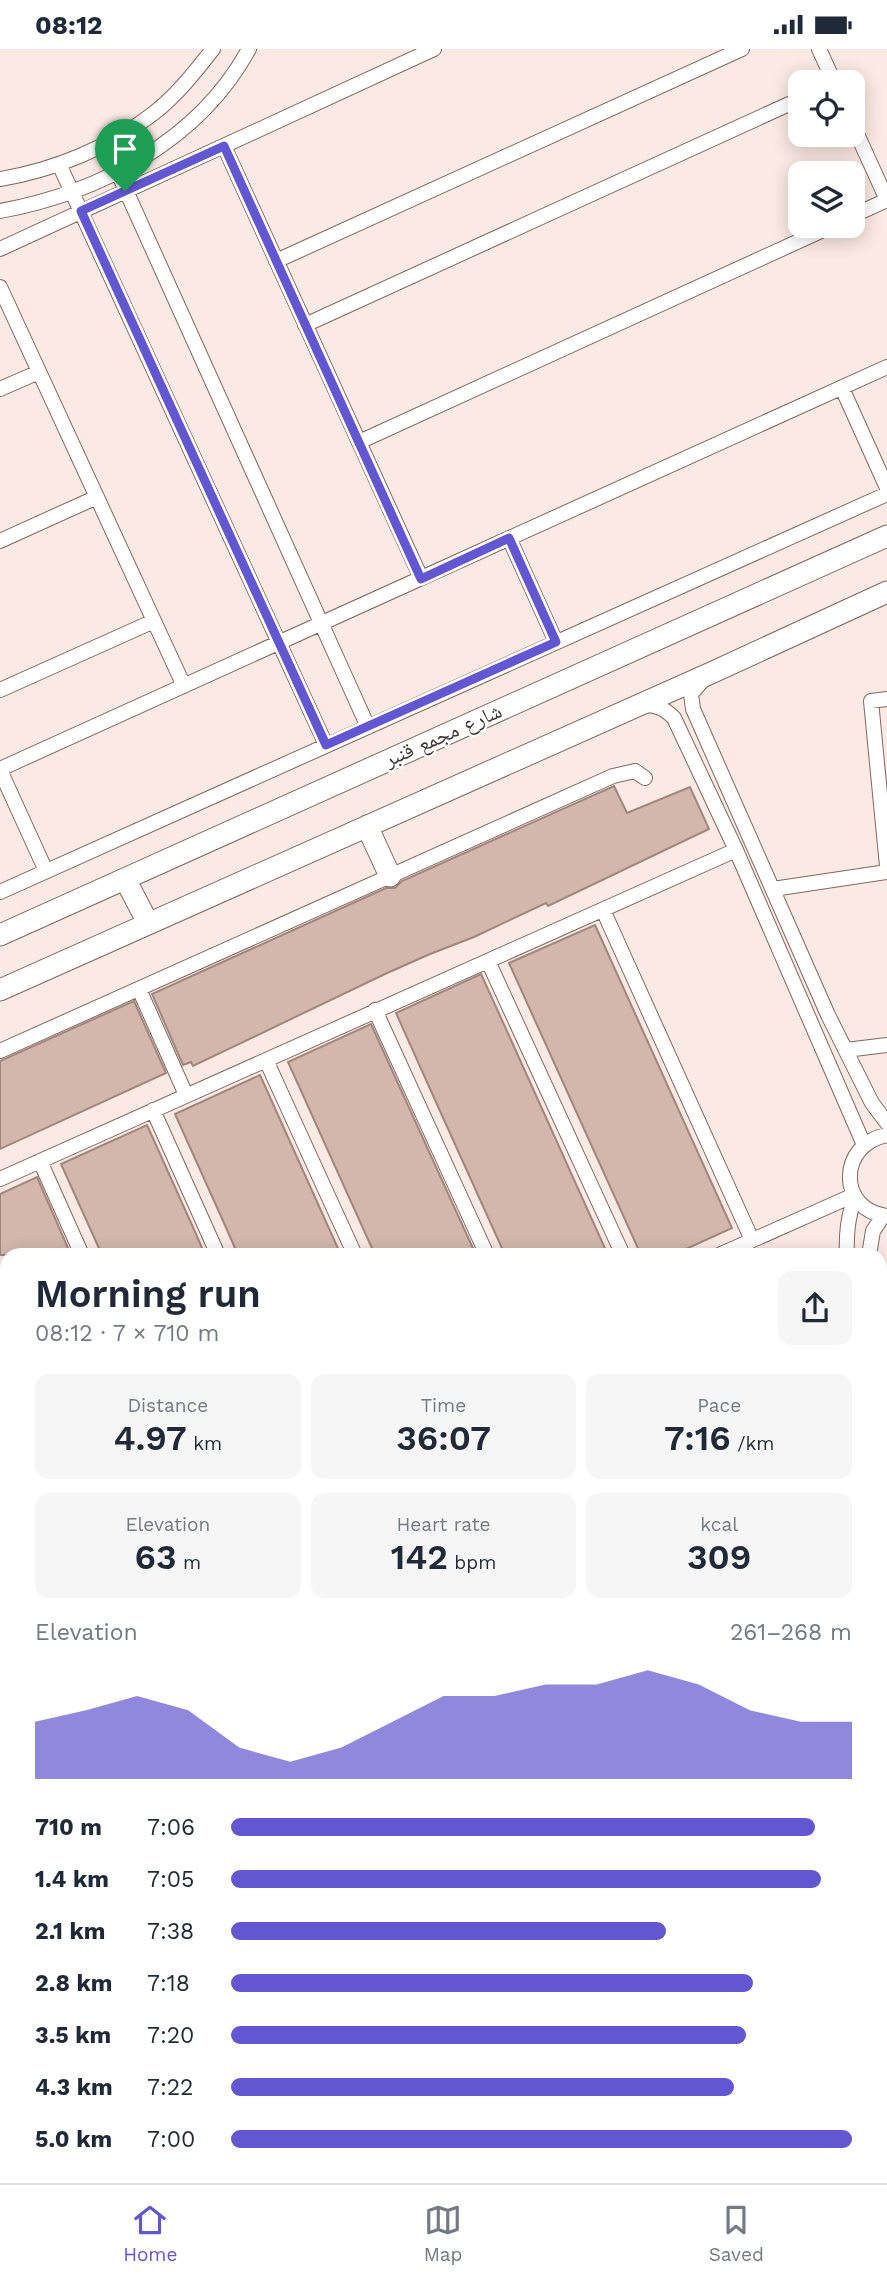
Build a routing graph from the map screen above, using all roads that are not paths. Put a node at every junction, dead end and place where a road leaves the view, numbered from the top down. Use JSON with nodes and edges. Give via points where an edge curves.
{"nodes":[{"id":1,"x":213,"y":49,"type":"edge"},
{"id":2,"x":248,"y":49,"type":"edge"},
{"id":3,"x":434,"y":49,"type":"edge"},
{"id":4,"x":742,"y":49,"type":"edge"},
{"id":5,"x":819,"y":49,"type":"edge"},
{"id":6,"x":829,"y":70,"type":"edge"},
{"id":7,"x":788,"y":104,"type":"edge"},
{"id":8,"x":105,"y":144,"type":"junction"},
{"id":9,"x":224,"y":146,"type":"junction"},
{"id":10,"x":863,"y":147,"type":"edge"},
{"id":11,"x":59,"y":164,"type":"junction"},
{"id":12,"x":117,"y":172,"type":"junction"},
{"id":13,"x":0,"y":179,"type":"edge"},
{"id":14,"x":125,"y":191,"type":"junction"},
{"id":15,"x":72,"y":192,"type":"junction"},
{"id":16,"x":865,"y":210,"type":"edge"},
{"id":17,"x":0,"y":211,"type":"edge"},
{"id":18,"x":81,"y":211,"type":"junction"},
{"id":19,"x":806,"y":238,"type":"edge"},
{"id":20,"x":0,"y":249,"type":"edge"},
{"id":21,"x":276,"y":261,"type":"junction"},
{"id":22,"x":0,"y":287,"type":"edge"},
{"id":23,"x":305,"y":325,"type":"junction"},
{"id":24,"x":887,"y":367,"type":"edge"},
{"id":25,"x":39,"y":372,"type":"junction"},
{"id":26,"x":842,"y":388,"type":"junction"},
{"id":27,"x":0,"y":389,"type":"edge"},
{"id":28,"x":359,"y":442,"type":"junction"},
{"id":29,"x":887,"y":488,"type":"edge"},
{"id":30,"x":887,"y":494,"type":"edge"},
{"id":31,"x":97,"y":497,"type":"junction"},
{"id":32,"x":887,"y":536,"type":"edge"},
{"id":33,"x":509,"y":538,"type":"junction"},
{"id":34,"x":0,"y":541,"type":"edge"},
{"id":35,"x":421,"y":579,"type":"junction"},
{"id":36,"x":887,"y":592,"type":"edge"},
{"id":37,"x":154,"y":621,"type":"junction"},
{"id":38,"x":321,"y":624,"type":"junction"},
{"id":39,"x":556,"y":642,"type":"junction"},
{"id":40,"x":279,"y":643,"type":"junction"},
{"id":41,"x":711,"y":673,"type":"junction"},
{"id":42,"x":184,"y":686,"type":"junction"},
{"id":43,"x":0,"y":690,"type":"edge"},
{"id":44,"x":887,"y":699,"type":"edge"},
{"id":45,"x":637,"y":705,"type":"junction"},
{"id":46,"x":368,"y":727,"type":"junction"},
{"id":47,"x":326,"y":745,"type":"junction"},
{"id":48,"x":0,"y":769,"type":"edge"},
{"id":49,"x":645,"y":778,"type":"dead end"},
{"id":50,"x":367,"y":826,"type":"junction"},
{"id":51,"x":736,"y":850,"type":"junction"},
{"id":52,"x":887,"y":866,"type":"edge"},
{"id":53,"x":46,"y":871,"type":"junction"},
{"id":54,"x":887,"y":872,"type":"edge"},
{"id":55,"x":390,"y":876,"type":"junction"},
{"id":56,"x":125,"y":879,"type":"junction"},
{"id":57,"x":773,"y":889,"type":"junction"},
{"id":58,"x":0,"y":892,"type":"edge"},
{"id":59,"x":603,"y":909,"type":"junction"},
{"id":60,"x":148,"y":923,"type":"junction"},
{"id":61,"x":0,"y":935,"type":"edge"},
{"id":62,"x":800,"y":951,"type":"junction"},
{"id":63,"x":783,"y":958,"type":"junction"},
{"id":64,"x":488,"y":961,"type":"junction"},
{"id":65,"x":139,"y":989,"type":"junction"},
{"id":66,"x":0,"y":990,"type":"edge"},
{"id":67,"x":375,"y":1010,"type":"junction"},
{"id":68,"x":887,"y":1045,"type":"edge"},
{"id":69,"x":0,"y":1051,"type":"edge"},
{"id":70,"x":846,"y":1051,"type":"junction"},
{"id":71,"x":265,"y":1060,"type":"junction"},
{"id":72,"x":186,"y":1095,"type":"junction"},
{"id":73,"x":153,"y":1110,"type":"junction"},
{"id":74,"x":887,"y":1122,"type":"edge"},
{"id":75,"x":887,"y":1135,"type":"edge"},
{"id":76,"x":864,"y":1145,"type":"junction"},
{"id":77,"x":40,"y":1161,"type":"junction"},
{"id":78,"x":0,"y":1179,"type":"edge"},
{"id":79,"x":855,"y":1196,"type":"junction"},
{"id":80,"x":885,"y":1216,"type":"edge"},
{"id":81,"x":752,"y":1240,"type":"junction"},
{"id":82,"x":79,"y":1248,"type":"edge"},
{"id":83,"x":215,"y":1248,"type":"edge"},
{"id":84,"x":352,"y":1248,"type":"edge"},
{"id":85,"x":484,"y":1248,"type":"edge"},
{"id":86,"x":621,"y":1248,"type":"edge"},
{"id":87,"x":734,"y":1248,"type":"edge"},
{"id":88,"x":847,"y":1248,"type":"edge"},
{"id":89,"x":870,"y":1248,"type":"edge"}],
"edges":[{"from":1,"to":8,"type":"street","via":[[156,112]]},
{"from":2,"to":12,"type":"street","via":[[222,92],[183,130]]},
{"from":3,"to":9,"type":"street"},
{"from":4,"to":21,"type":"street"},
{"from":5,"to":6,"type":"street"},
{"from":7,"to":23,"type":"street"},
{"from":8,"to":11,"type":"street"},
{"from":8,"to":12,"type":"street"},
{"from":9,"to":14,"type":"street"},
{"from":9,"to":21,"type":"street"},
{"from":10,"to":16,"type":"street","via":[[887,200]]},
{"from":11,"to":13,"type":"street"},
{"from":11,"to":15,"type":"street"},
{"from":12,"to":14,"type":"street"},
{"from":12,"to":15,"type":"street"},
{"from":14,"to":18,"type":"street"},
{"from":14,"to":38,"type":"street"},
{"from":15,"to":17,"type":"street"},
{"from":15,"to":18,"type":"street"},
{"from":18,"to":20,"type":"street"},
{"from":18,"to":40,"type":"street"},
{"from":19,"to":28,"type":"street"},
{"from":21,"to":23,"type":"street"},
{"from":22,"to":25,"type":"street"},
{"from":23,"to":28,"type":"street"},
{"from":24,"to":26,"type":"street"},
{"from":25,"to":27,"type":"street"},
{"from":25,"to":31,"type":"street"},
{"from":26,"to":29,"type":"street"},
{"from":26,"to":33,"type":"street"},
{"from":28,"to":35,"type":"street"},
{"from":30,"to":39,"type":"street"},
{"from":31,"to":34,"type":"street"},
{"from":31,"to":37,"type":"street"},
{"from":32,"to":56,"type":"main road","name":"شارع مجمع قنبر"},
{"from":33,"to":35,"type":"street"},
{"from":33,"to":39,"type":"street"},
{"from":35,"to":38,"type":"street"},
{"from":36,"to":41,"type":"main road"},
{"from":37,"to":42,"type":"street"},
{"from":37,"to":43,"type":"street"},
{"from":38,"to":40,"type":"street"},
{"from":38,"to":46,"type":"street"},
{"from":39,"to":46,"type":"street"},
{"from":40,"to":42,"type":"street"},
{"from":40,"to":47,"type":"street"},
{"from":41,"to":45,"type":"main road"},
{"from":41,"to":57,"type":"street","via":[[691,694],[693,709]]},
{"from":42,"to":48,"type":"street"},
{"from":44,"to":52,"type":"street","via":[[871,701]]},
{"from":45,"to":50,"type":"main road"},
{"from":45,"to":51,"type":"street","via":[[664,708],[674,718]]},
{"from":46,"to":47,"type":"street"},
{"from":47,"to":53,"type":"street"},
{"from":48,"to":53,"type":"street"},
{"from":49,"to":55,"type":"street","via":[[635,771],[612,776]]},
{"from":50,"to":55,"type":"main road"},
{"from":50,"to":60,"type":"main road"},
{"from":51,"to":59,"type":"street"},
{"from":51,"to":63,"type":"street"},
{"from":53,"to":58,"type":"street"},
{"from":54,"to":57,"type":"street"},
{"from":55,"to":65,"type":"street"},
{"from":56,"to":60,"type":"main road"},
{"from":56,"to":61,"type":"main road","name":"شارع مجمع قنبر"},
{"from":57,"to":62,"type":"street"},
{"from":59,"to":64,"type":"street"},
{"from":59,"to":81,"type":"street"},
{"from":60,"to":66,"type":"main road"},
{"from":62,"to":63,"type":"street"},
{"from":62,"to":70,"type":"street"},
{"from":63,"to":76,"type":"street"},
{"from":64,"to":67,"type":"street"},
{"from":64,"to":86,"type":"street"},
{"from":65,"to":69,"type":"street"},
{"from":65,"to":72,"type":"street"},
{"from":67,"to":71,"type":"street"},
{"from":67,"to":85,"type":"street"},
{"from":68,"to":70,"type":"street"},
{"from":70,"to":74,"type":"street"},
{"from":71,"to":72,"type":"street"},
{"from":71,"to":84,"type":"street"},
{"from":72,"to":73,"type":"street"},
{"from":73,"to":77,"type":"street"},
{"from":73,"to":83,"type":"street"},
{"from":75,"to":76,"type":"street"},
{"from":76,"to":79,"type":"street","via":[[849,1173]]},
{"from":77,"to":78,"type":"street"},
{"from":77,"to":82,"type":"street"},
{"from":79,"to":80,"type":"street","via":[[863,1206]]},
{"from":79,"to":81,"type":"street"},
{"from":79,"to":88,"type":"street"},
{"from":80,"to":89,"type":"street","via":[[873,1231]]},
{"from":81,"to":87,"type":"street"}]}
